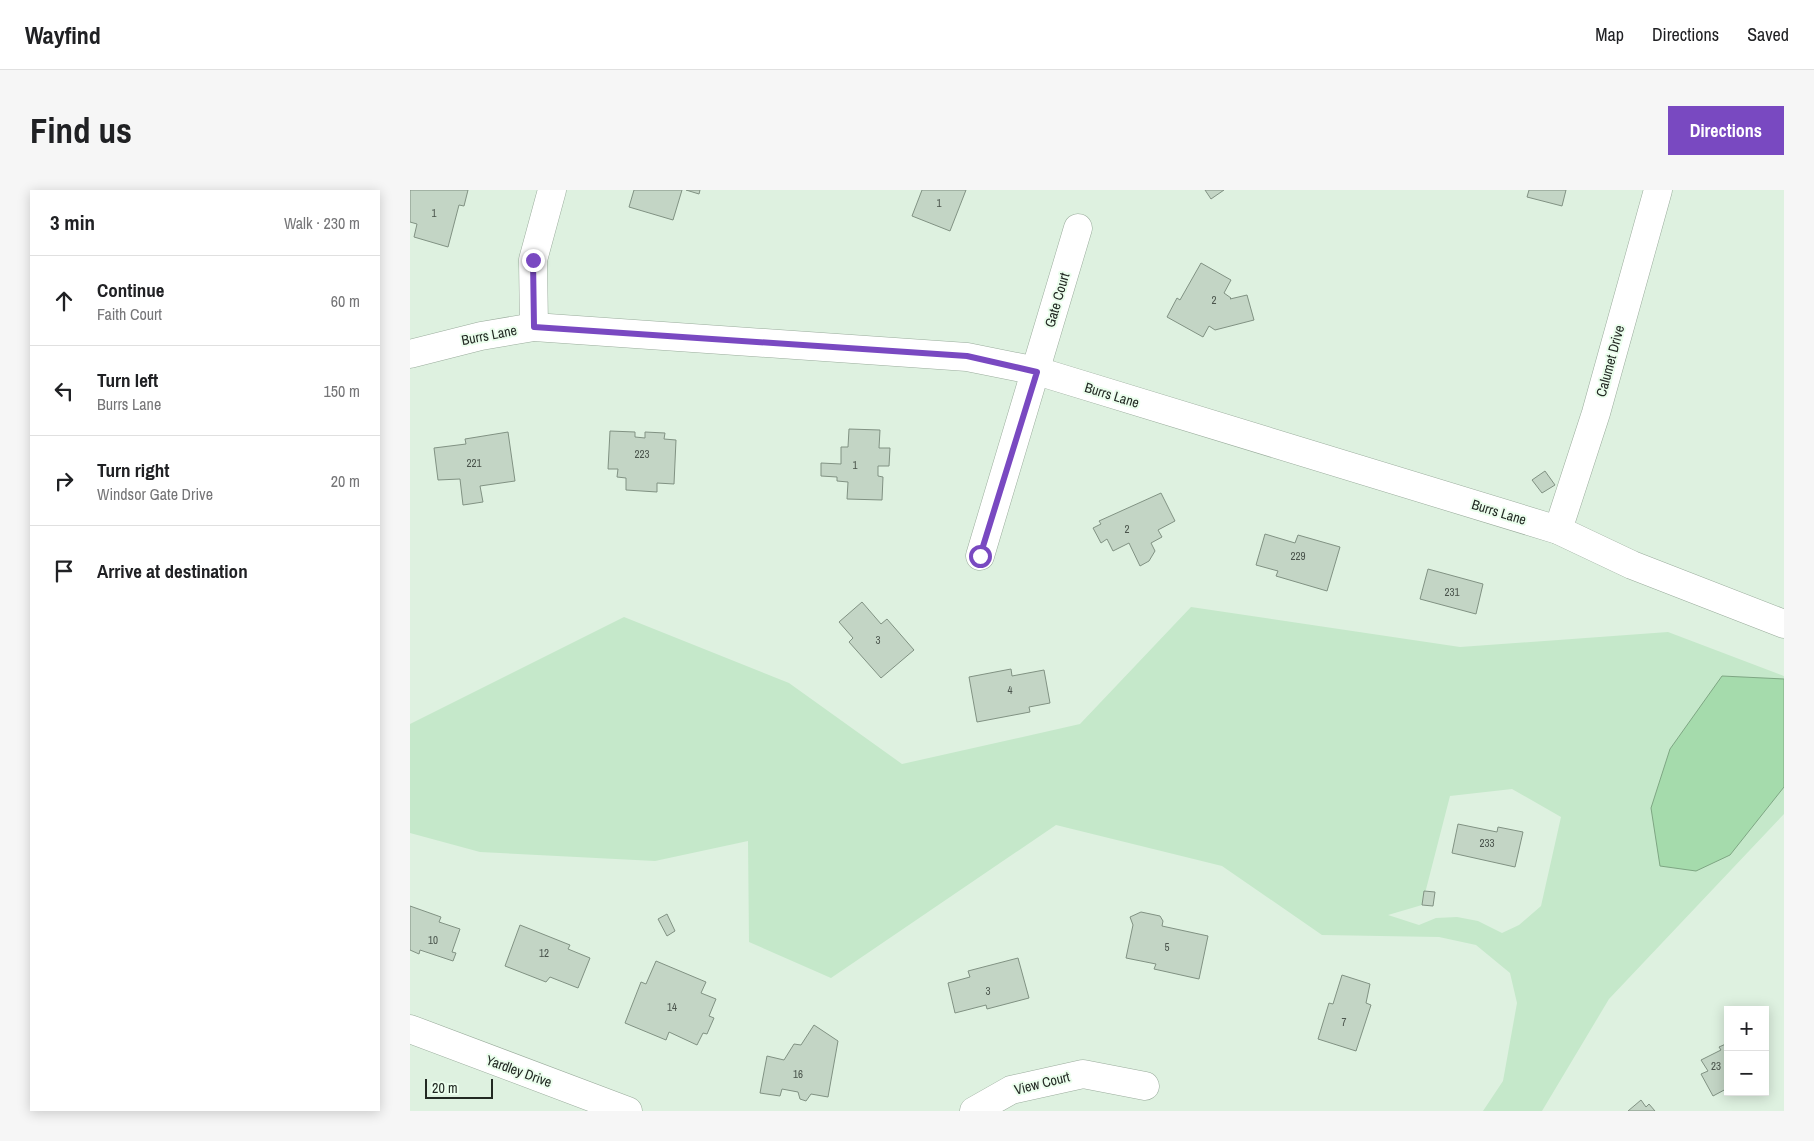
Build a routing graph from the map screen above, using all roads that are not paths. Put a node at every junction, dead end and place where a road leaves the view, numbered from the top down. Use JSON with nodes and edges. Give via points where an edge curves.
{"nodes":[{"id":1,"x":552,"y":190,"type":"edge"},
{"id":2,"x":1658,"y":190,"type":"edge"},
{"id":3,"x":1078,"y":228,"type":"dead end"},
{"id":4,"x":534,"y":327,"type":"junction"},
{"id":5,"x":410,"y":354,"type":"edge"},
{"id":6,"x":1037,"y":372,"type":"junction"},
{"id":7,"x":1558,"y":530,"type":"junction"},
{"id":8,"x":980,"y":556,"type":"dead end"},
{"id":9,"x":1784,"y":624,"type":"edge"},
{"id":10,"x":410,"y":1029,"type":"edge"},
{"id":11,"x":1145,"y":1086,"type":"dead end"},
{"id":12,"x":628,"y":1111,"type":"edge"},
{"id":13,"x":974,"y":1111,"type":"edge"}],
"edges":[{"from":1,"to":4,"type":"street","via":[[533,260]]},
{"from":2,"to":7,"type":"street","name":"Calumet Drive","via":[[1596,414]]},
{"from":3,"to":6,"type":"street","name":"Gate Court"},
{"from":4,"to":5,"type":"street","name":"Burrs Lane"},
{"from":4,"to":6,"type":"street","name":"Burrs Lane","via":[[967,356]]},
{"from":6,"to":7,"type":"street","name":"Burrs Lane"},
{"from":6,"to":8,"type":"street","name":"Gate Court"},
{"from":7,"to":9,"type":"street","name":"Burrs Lane","via":[[1632,565]]},
{"from":10,"to":12,"type":"street","name":"Yardley Drive"},
{"from":11,"to":13,"type":"street","name":"View Court","via":[[1082,1074],[1011,1090]]}]}
